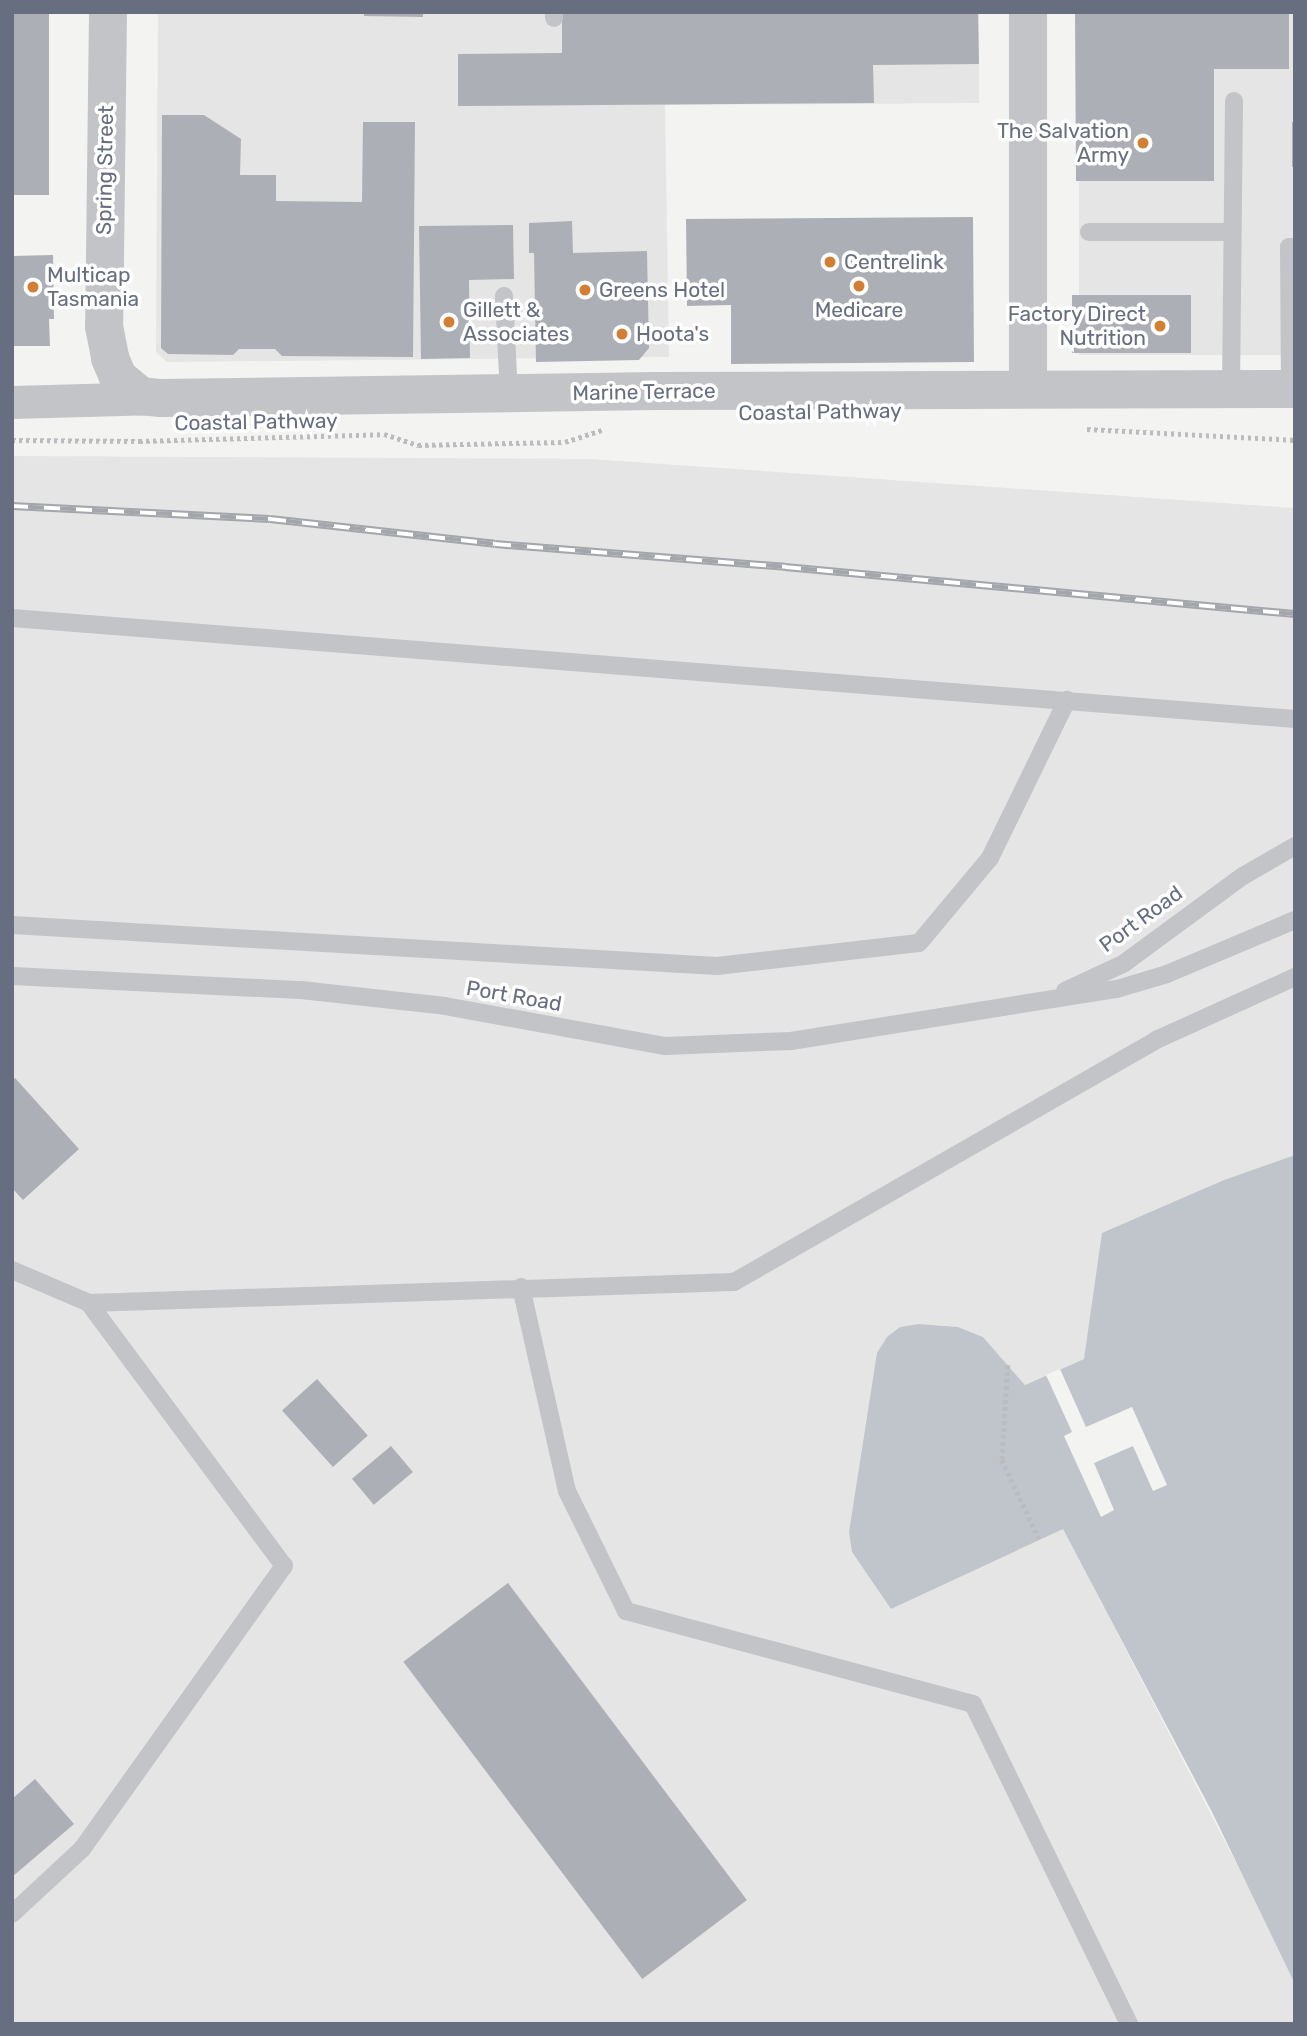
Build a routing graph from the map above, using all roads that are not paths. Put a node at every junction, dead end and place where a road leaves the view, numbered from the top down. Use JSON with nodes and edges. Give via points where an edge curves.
{"nodes":[{"id":1,"x":108,"y":12,"type":"edge"},
{"id":2,"x":1028,"y":12,"type":"edge"},
{"id":3,"x":1234,"y":101,"type":"dead end"},
{"id":4,"x":1088,"y":232,"type":"dead end"},
{"id":5,"x":1230,"y":232,"type":"junction"},
{"id":6,"x":1292,"y":247,"type":"edge"},
{"id":7,"x":504,"y":296,"type":"dead end"},
{"id":8,"x":114,"y":368,"type":"junction"},
{"id":9,"x":1028,"y":389,"type":"junction"},
{"id":10,"x":1231,"y":389,"type":"junction"},
{"id":11,"x":1292,"y":389,"type":"edge"},
{"id":12,"x":509,"y":395,"type":"junction"},
{"id":13,"x":161,"y":398,"type":"junction"},
{"id":14,"x":12,"y":401,"type":"edge"},
{"id":15,"x":12,"y":618,"type":"edge"},
{"id":16,"x":1067,"y":700,"type":"junction"},
{"id":17,"x":1295,"y":719,"type":"edge"},
{"id":18,"x":1295,"y":846,"type":"edge"},
{"id":19,"x":1295,"y":920,"type":"edge"},
{"id":20,"x":12,"y":925,"type":"edge"},
{"id":21,"x":12,"y":976,"type":"edge"},
{"id":22,"x":1295,"y":977,"type":"edge"},
{"id":23,"x":1004,"y":1009,"type":"junction"},
{"id":24,"x":12,"y":1270,"type":"edge"},
{"id":25,"x":521,"y":1287,"type":"junction"},
{"id":26,"x":89,"y":1303,"type":"junction"},
{"id":27,"x":12,"y":1914,"type":"edge"},
{"id":28,"x":1129,"y":2024,"type":"edge"}],
"edges":[{"from":1,"to":8,"type":"street","name":"Spring Street","via":[[103,304]]},
{"from":2,"to":9,"type":"street"},
{"from":3,"to":5,"type":"lane"},
{"from":4,"to":5,"type":"lane"},
{"from":5,"to":10,"type":"lane"},
{"from":6,"to":11,"type":"lane"},
{"from":7,"to":12,"type":"lane"},
{"from":8,"to":13,"type":"street","name":"Marine Terrace","via":[[131,391]]},
{"from":8,"to":14,"type":"street","via":[[46,394]]},
{"from":9,"to":10,"type":"street","name":"Marine Terrace"},
{"from":9,"to":12,"type":"street","name":"Marine Terrace"},
{"from":10,"to":11,"type":"street","name":"Marine Terrace"},
{"from":12,"to":13,"type":"street","name":"Marine Terrace"},
{"from":13,"to":14,"type":"street"},
{"from":15,"to":16,"type":"lane"},
{"from":16,"to":17,"type":"lane"},
{"from":16,"to":20,"type":"lane","via":[[990,858],[919,943],[717,966]]},
{"from":18,"to":23,"type":"lane","name":"Port Road","via":[[1243,876],[1123,964],[1078,987]]},
{"from":19,"to":23,"type":"lane","name":"Port Road","via":[[1167,974],[1117,989]]},
{"from":21,"to":23,"type":"lane","name":"Port Road","via":[[301,989],[445,1006],[666,1046],[791,1041]]},
{"from":22,"to":25,"type":"lane","via":[[1156,1040],[734,1282]]},
{"from":24,"to":26,"type":"lane"},
{"from":25,"to":26,"type":"lane","via":[[383,1296]]},
{"from":25,"to":28,"type":"lane","via":[[567,1491],[626,1611],[974,1704]]},
{"from":26,"to":27,"type":"lane","via":[[284,1566],[82,1849]]}]}
